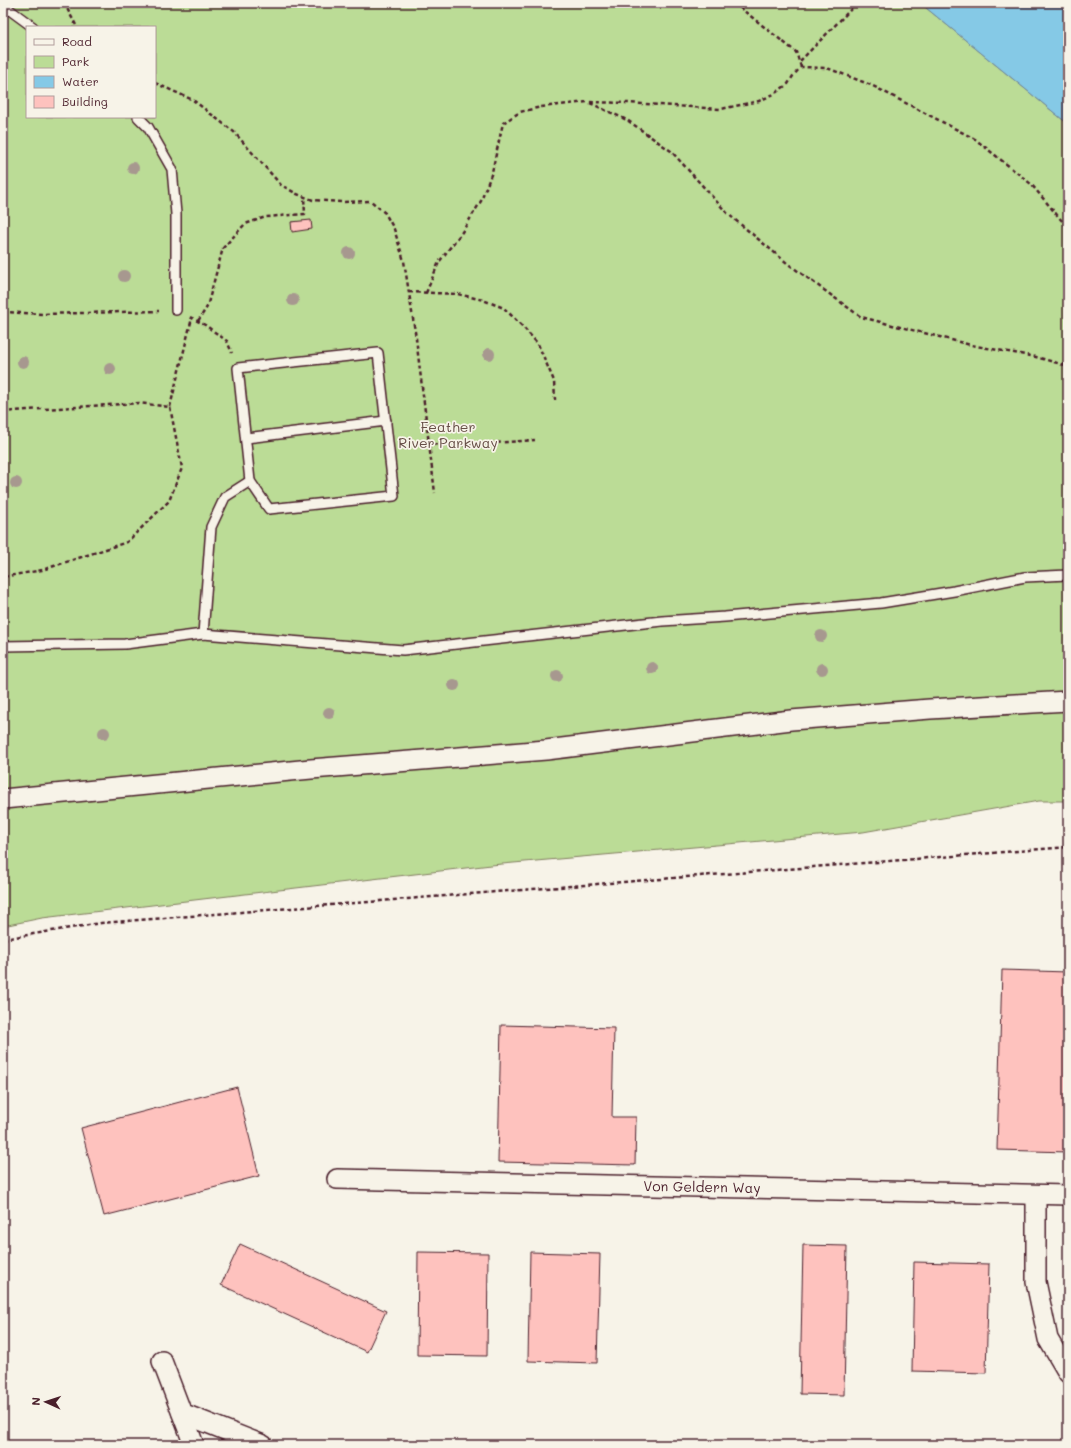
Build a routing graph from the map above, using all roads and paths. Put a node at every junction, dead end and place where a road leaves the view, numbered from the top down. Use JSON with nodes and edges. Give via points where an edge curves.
{"nodes":[{"id":1,"x":64,"y":3,"type":"edge"},
{"id":2,"x":734,"y":3,"type":"edge"},
{"id":3,"x":857,"y":3,"type":"edge"},
{"id":4,"x":3,"y":5,"type":"edge"},
{"id":5,"x":32,"y":26,"type":"edge"},
{"id":6,"x":76,"y":26,"type":"edge"},
{"id":7,"x":800,"y":60,"type":"junction"},
{"id":8,"x":801,"y":67,"type":"junction"},
{"id":9,"x":156,"y":83,"type":"edge"},
{"id":10,"x":588,"y":102,"type":"junction"},
{"id":11,"x":139,"y":118,"type":"edge"},
{"id":12,"x":304,"y":196,"type":"junction"},
{"id":13,"x":1068,"y":228,"type":"edge"},
{"id":14,"x":409,"y":292,"type":"junction"},
{"id":15,"x":426,"y":293,"type":"junction"},
{"id":16,"x":176,"y":310,"type":"junction"},
{"id":17,"x":3,"y":312,"type":"edge"},
{"id":18,"x":192,"y":318,"type":"junction"},
{"id":19,"x":198,"y":321,"type":"junction"},
{"id":20,"x":1068,"y":366,"type":"edge"},
{"id":21,"x":238,"y":368,"type":"junction"},
{"id":22,"x":555,"y":400,"type":"dead end"},
{"id":23,"x":170,"y":408,"type":"junction"},
{"id":24,"x":3,"y":412,"type":"edge"},
{"id":25,"x":386,"y":421,"type":"junction"},
{"id":26,"x":246,"y":438,"type":"junction"},
{"id":27,"x":535,"y":440,"type":"dead end"},
{"id":28,"x":429,"y":444,"type":"junction"},
{"id":29,"x":250,"y":481,"type":"junction"},
{"id":30,"x":435,"y":493,"type":"dead end"},
{"id":31,"x":1068,"y":575,"type":"edge"},
{"id":32,"x":3,"y":577,"type":"edge"},
{"id":33,"x":203,"y":634,"type":"junction"},
{"id":34,"x":3,"y":646,"type":"edge"},
{"id":35,"x":1068,"y":701,"type":"edge"},
{"id":36,"x":3,"y":799,"type":"edge"},
{"id":37,"x":1068,"y":847,"type":"edge"},
{"id":38,"x":3,"y":939,"type":"edge"},
{"id":39,"x":337,"y":1179,"type":"dead end"},
{"id":40,"x":1036,"y":1194,"type":"junction"},
{"id":41,"x":1068,"y":1195,"type":"edge"},
{"id":42,"x":162,"y":1361,"type":"dead end"},
{"id":43,"x":1068,"y":1373,"type":"edge"},
{"id":44,"x":182,"y":1413,"type":"junction"},
{"id":45,"x":194,"y":1445,"type":"edge"},
{"id":46,"x":263,"y":1445,"type":"edge"}],
"edges":[{"from":1,"to":6,"type":"path"},
{"from":2,"to":7,"type":"path","via":[[796,52]]},
{"from":3,"to":7,"type":"path"},
{"from":4,"to":5,"type":"lane"},
{"from":7,"to":8,"type":"path"},
{"from":8,"to":10,"type":"path","via":[[788,84],[774,94],[760,101],[722,109],[630,102]]},
{"from":8,"to":13,"type":"path","via":[[827,68],[871,85],[975,139],[1030,184]]},
{"from":9,"to":12,"type":"path","via":[[193,100],[234,132],[281,184]]},
{"from":10,"to":15,"type":"path","via":[[520,112],[503,123],[492,172],[481,201],[439,262]]},
{"from":10,"to":20,"type":"path","via":[[627,120],[671,151],[728,214],[786,263],[861,317]]},
{"from":11,"to":16,"type":"lane","via":[[148,127],[172,169],[176,214]]},
{"from":12,"to":14,"type":"path","via":[[313,200],[335,202],[371,201],[385,214],[394,229],[404,261]]},
{"from":12,"to":19,"type":"path","via":[[305,214],[266,217],[245,224],[223,248],[207,307]]},
{"from":14,"to":15,"type":"path"},
{"from":14,"to":28,"type":"path"},
{"from":15,"to":22,"type":"path","via":[[458,294],[504,308],[538,344],[554,381]]},
{"from":16,"to":17,"type":"path","via":[[44,314]]},
{"from":16,"to":18,"type":"path"},
{"from":18,"to":19,"type":"path"},
{"from":18,"to":23,"type":"path"},
{"from":19,"to":21,"type":"path","via":[[227,341]]},
{"from":21,"to":25,"type":"lane","via":[[378,353]]},
{"from":21,"to":26,"type":"lane"},
{"from":23,"to":24,"type":"path","via":[[139,403]]},
{"from":23,"to":32,"type":"path","via":[[182,468],[169,501],[127,542],[42,570]]},
{"from":25,"to":26,"type":"lane"},
{"from":25,"to":29,"type":"lane","via":[[394,496],[269,509]]},
{"from":26,"to":29,"type":"lane"},
{"from":27,"to":28,"type":"path","via":[[466,445]]},
{"from":28,"to":30,"type":"path"},
{"from":29,"to":33,"type":"lane","via":[[225,497],[211,527]]},
{"from":31,"to":33,"type":"lane","via":[[1025,577],[881,604],[662,621],[403,650]]},
{"from":33,"to":34,"type":"lane","via":[[125,644]]},
{"from":35,"to":36,"type":"street","via":[[791,720],[546,750],[311,769]]},
{"from":37,"to":38,"type":"path","via":[[101,923]]},
{"from":39,"to":40,"type":"street","name":"Von Geldern Way"},
{"from":40,"to":41,"type":"street","name":"Von Geldern Way"},
{"from":40,"to":43,"type":"street","via":[[1036,1282],[1048,1339]]},
{"from":42,"to":44,"type":"street"},
{"from":44,"to":45,"type":"street"},
{"from":44,"to":46,"type":"street"}]}
